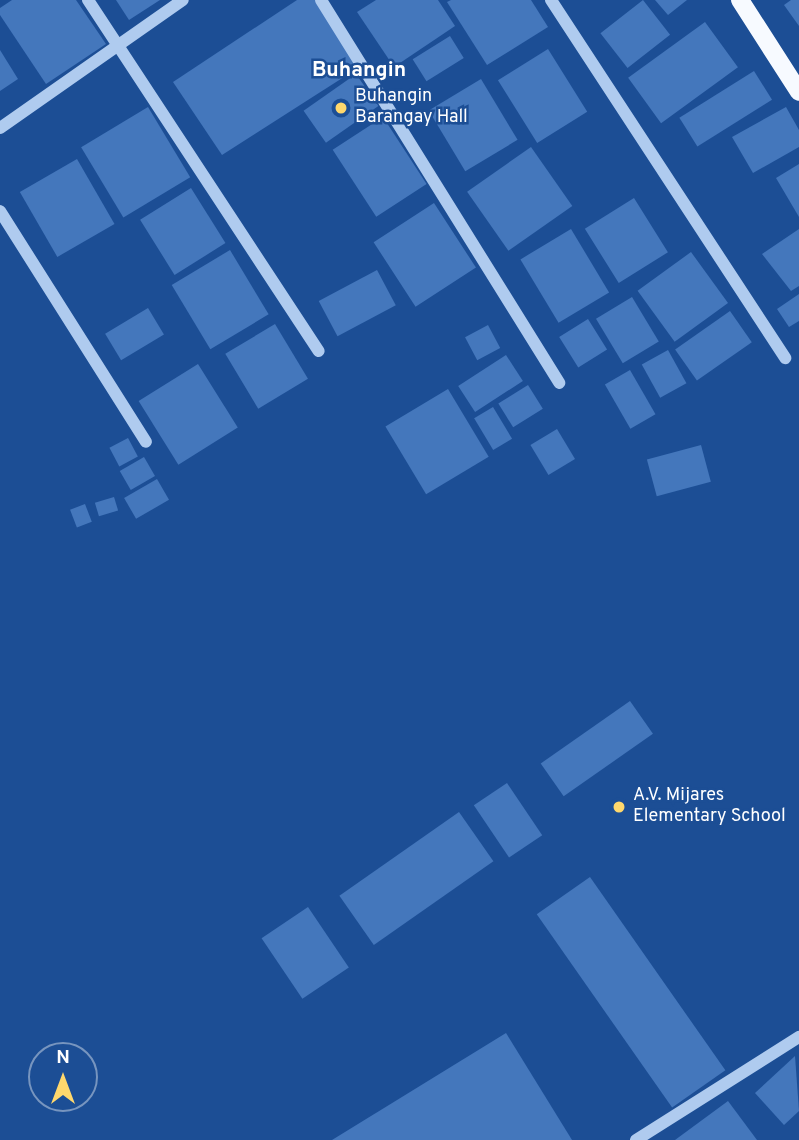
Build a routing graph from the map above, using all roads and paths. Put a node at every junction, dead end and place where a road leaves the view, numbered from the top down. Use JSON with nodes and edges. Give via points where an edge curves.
{"nodes":[{"id":1,"x":88,"y":0,"type":"edge"},
{"id":2,"x":183,"y":0,"type":"edge"},
{"id":3,"x":321,"y":0,"type":"edge"},
{"id":4,"x":551,"y":0,"type":"edge"},
{"id":5,"x":740,"y":0,"type":"edge"},
{"id":6,"x":119,"y":46,"type":"junction"},
{"id":7,"x":799,"y":92,"type":"edge"},
{"id":8,"x":0,"y":128,"type":"edge"},
{"id":9,"x":0,"y":211,"type":"edge"},
{"id":10,"x":319,"y":351,"type":"dead end"},
{"id":11,"x":785,"y":358,"type":"dead end"},
{"id":12,"x":559,"y":383,"type":"dead end"},
{"id":13,"x":146,"y":442,"type":"dead end"},
{"id":14,"x":799,"y":1037,"type":"edge"},
{"id":15,"x":636,"y":1140,"type":"edge"}],
"edges":[{"from":1,"to":6,"type":"street"},
{"from":2,"to":6,"type":"street"},
{"from":3,"to":12,"type":"street"},
{"from":4,"to":11,"type":"street"},
{"from":5,"to":7,"type":"main road"},
{"from":6,"to":8,"type":"street"},
{"from":6,"to":10,"type":"street"},
{"from":9,"to":13,"type":"street"},
{"from":14,"to":15,"type":"street"}]}
